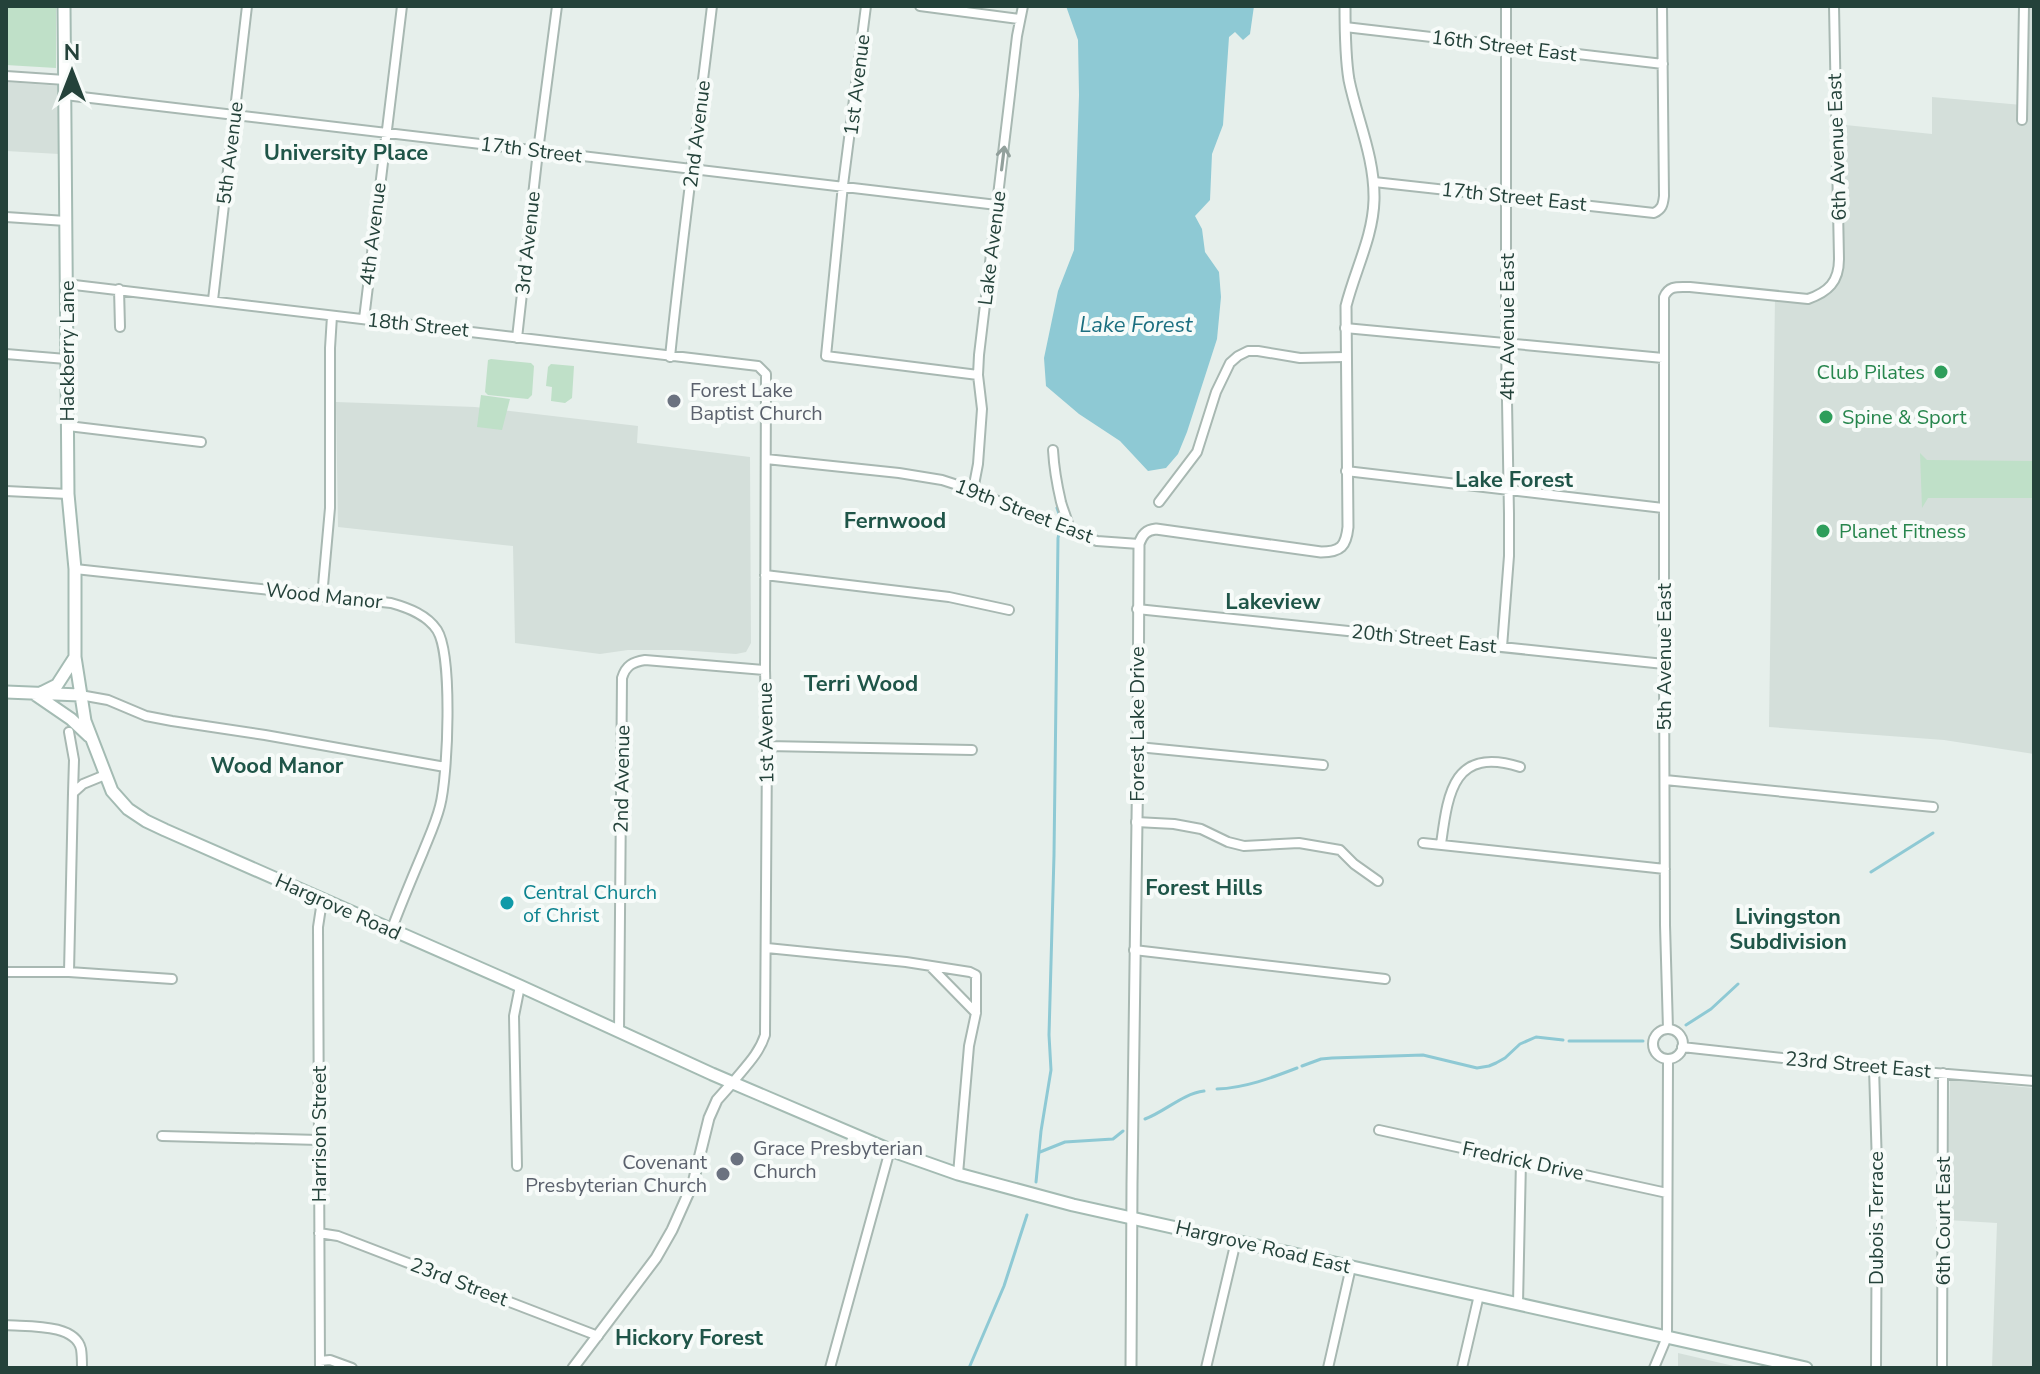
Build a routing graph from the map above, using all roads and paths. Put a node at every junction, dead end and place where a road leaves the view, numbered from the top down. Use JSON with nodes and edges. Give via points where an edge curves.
{"nodes":[{"id":1,"x":64,"y":6,"type":"edge"},
{"id":2,"x":247,"y":6,"type":"edge"},
{"id":3,"x":402,"y":6,"type":"edge"},
{"id":4,"x":557,"y":6,"type":"edge"},
{"id":5,"x":712,"y":6,"type":"edge"},
{"id":6,"x":866,"y":6,"type":"edge"},
{"id":7,"x":920,"y":6,"type":"edge"},
{"id":8,"x":1023,"y":6,"type":"edge"},
{"id":9,"x":1345,"y":6,"type":"edge"},
{"id":10,"x":1506,"y":6,"type":"edge"},
{"id":11,"x":1662,"y":6,"type":"edge"},
{"id":12,"x":1834,"y":6,"type":"edge"},
{"id":13,"x":2024,"y":6,"type":"edge"},
{"id":14,"x":1019,"y":19,"type":"junction"},
{"id":15,"x":1345,"y":27,"type":"junction"},
{"id":16,"x":1506,"y":46,"type":"junction"},
{"id":17,"x":1663,"y":64,"type":"junction"},
{"id":18,"x":6,"y":76,"type":"edge"},
{"id":19,"x":65,"y":80,"type":"junction"},
{"id":20,"x":65,"y":95,"type":"junction"},
{"id":21,"x":235,"y":114,"type":"junction"},
{"id":22,"x":2022,"y":120,"type":"dead end"},
{"id":23,"x":385,"y":132,"type":"junction"},
{"id":24,"x":538,"y":151,"type":"junction"},
{"id":25,"x":693,"y":169,"type":"junction"},
{"id":26,"x":1374,"y":182,"type":"junction"},
{"id":27,"x":843,"y":185,"type":"junction"},
{"id":28,"x":1505,"y":196,"type":"junction"},
{"id":29,"x":997,"y":205,"type":"junction"},
{"id":30,"x":6,"y":217,"type":"edge"},
{"id":31,"x":66,"y":221,"type":"junction"},
{"id":32,"x":66,"y":284,"type":"junction"},
{"id":33,"x":1671,"y":287,"type":"joint"},
{"id":34,"x":119,"y":289,"type":"junction"},
{"id":35,"x":213,"y":300,"type":"junction"},
{"id":36,"x":332,"y":316,"type":"junction"},
{"id":37,"x":364,"y":319,"type":"junction"},
{"id":38,"x":120,"y":327,"type":"dead end"},
{"id":39,"x":1345,"y":328,"type":"junction"},
{"id":40,"x":517,"y":338,"type":"junction"},
{"id":41,"x":1506,"y":344,"type":"junction"},
{"id":42,"x":6,"y":354,"type":"edge"},
{"id":43,"x":670,"y":357,"type":"junction"},
{"id":44,"x":1345,"y":357,"type":"junction"},
{"id":45,"x":1663,"y":358,"type":"junction"},
{"id":46,"x":66,"y":359,"type":"junction"},
{"id":47,"x":766,"y":374,"type":"joint"},
{"id":48,"x":978,"y":375,"type":"junction"},
{"id":49,"x":68,"y":426,"type":"junction"},
{"id":50,"x":201,"y":442,"type":"dead end"},
{"id":51,"x":1053,"y":450,"type":"dead end"},
{"id":52,"x":766,"y":459,"type":"junction"},
{"id":53,"x":1346,"y":471,"type":"junction"},
{"id":54,"x":973,"y":490,"type":"junction"},
{"id":55,"x":6,"y":491,"type":"edge"},
{"id":56,"x":1508,"y":491,"type":"junction"},
{"id":57,"x":68,"y":494,"type":"junction"},
{"id":58,"x":1159,"y":502,"type":"dead end"},
{"id":59,"x":1663,"y":508,"type":"junction"},
{"id":60,"x":1070,"y":533,"type":"junction"},
{"id":61,"x":1139,"y":544,"type":"junction"},
{"id":62,"x":75,"y":569,"type":"junction"},
{"id":63,"x":765,"y":575,"type":"junction"},
{"id":64,"x":322,"y":597,"type":"junction"},
{"id":65,"x":1137,"y":609,"type":"junction"},
{"id":66,"x":1009,"y":610,"type":"dead end"},
{"id":67,"x":1502,"y":647,"type":"junction"},
{"id":68,"x":75,"y":657,"type":"junction"},
{"id":69,"x":1664,"y":664,"type":"junction"},
{"id":70,"x":765,"y":670,"type":"junction"},
{"id":71,"x":6,"y":692,"type":"edge"},
{"id":72,"x":35,"y":694,"type":"junction"},
{"id":73,"x":80,"y":695,"type":"junction"},
{"id":74,"x":69,"y":732,"type":"dead end"},
{"id":75,"x":92,"y":739,"type":"junction"},
{"id":76,"x":767,"y":746,"type":"junction"},
{"id":77,"x":1138,"y":747,"type":"junction"},
{"id":78,"x":972,"y":750,"type":"dead end"},
{"id":79,"x":1323,"y":765,"type":"dead end"},
{"id":80,"x":445,"y":767,"type":"junction"},
{"id":81,"x":1520,"y":767,"type":"dead end"},
{"id":82,"x":105,"y":775,"type":"junction"},
{"id":83,"x":1665,"y":780,"type":"junction"},
{"id":84,"x":73,"y":793,"type":"junction"},
{"id":85,"x":1933,"y":807,"type":"dead end"},
{"id":86,"x":1136,"y":822,"type":"junction"},
{"id":87,"x":1423,"y":843,"type":"dead end"},
{"id":88,"x":1441,"y":844,"type":"junction"},
{"id":89,"x":1665,"y":869,"type":"junction"},
{"id":90,"x":1378,"y":881,"type":"dead end"},
{"id":91,"x":322,"y":901,"type":"junction"},
{"id":92,"x":391,"y":931,"type":"junction"},
{"id":93,"x":767,"y":948,"type":"junction"},
{"id":94,"x":1134,"y":950,"type":"junction"},
{"id":95,"x":931,"y":967,"type":"junction"},
{"id":96,"x":6,"y":972,"type":"edge"},
{"id":97,"x":69,"y":972,"type":"junction"},
{"id":98,"x":172,"y":979,"type":"dead end"},
{"id":99,"x":1385,"y":979,"type":"dead end"},
{"id":100,"x":520,"y":986,"type":"junction"},
{"id":101,"x":976,"y":1013,"type":"junction"},
{"id":102,"x":1668,"y":1029,"type":"junction"},
{"id":103,"x":619,"y":1032,"type":"junction"},
{"id":104,"x":1682,"y":1047,"type":"junction"},
{"id":105,"x":1668,"y":1059,"type":"junction"},
{"id":106,"x":1874,"y":1068,"type":"junction"},
{"id":107,"x":1943,"y":1073,"type":"junction"},
{"id":108,"x":2034,"y":1081,"type":"edge"},
{"id":109,"x":733,"y":1082,"type":"junction"},
{"id":110,"x":1379,"y":1130,"type":"dead end"},
{"id":111,"x":162,"y":1136,"type":"dead end"},
{"id":112,"x":319,"y":1140,"type":"junction"},
{"id":113,"x":890,"y":1150,"type":"junction"},
{"id":114,"x":1521,"y":1160,"type":"junction"},
{"id":115,"x":517,"y":1166,"type":"dead end"},
{"id":116,"x":958,"y":1174,"type":"junction"},
{"id":117,"x":1667,"y":1193,"type":"junction"},
{"id":118,"x":1131,"y":1217,"type":"junction"},
{"id":119,"x":319,"y":1233,"type":"junction"},
{"id":120,"x":1236,"y":1241,"type":"junction"},
{"id":121,"x":1351,"y":1267,"type":"junction"},
{"id":122,"x":1479,"y":1295,"type":"junction"},
{"id":123,"x":1518,"y":1304,"type":"junction"},
{"id":124,"x":6,"y":1325,"type":"edge"},
{"id":125,"x":598,"y":1336,"type":"junction"},
{"id":126,"x":1667,"y":1337,"type":"junction"},
{"id":127,"x":320,"y":1364,"type":"edge"},
{"id":128,"x":82,"y":1368,"type":"edge"},
{"id":129,"x":352,"y":1368,"type":"edge"},
{"id":130,"x":573,"y":1368,"type":"edge"},
{"id":131,"x":830,"y":1368,"type":"edge"},
{"id":132,"x":1131,"y":1368,"type":"edge"},
{"id":133,"x":1206,"y":1368,"type":"edge"},
{"id":134,"x":1328,"y":1368,"type":"edge"},
{"id":135,"x":1462,"y":1368,"type":"edge"},
{"id":136,"x":1654,"y":1368,"type":"edge"},
{"id":137,"x":1804,"y":1368,"type":"edge"},
{"id":138,"x":1876,"y":1368,"type":"edge"},
{"id":139,"x":1942,"y":1368,"type":"edge"}],
"edges":[{"from":1,"to":19,"type":"main road","name":"Hackberry Lane"},
{"from":2,"to":21,"type":"street","name":"5th Avenue"},
{"from":3,"to":23,"type":"street","name":"4th Avenue"},
{"from":4,"to":24,"type":"street","name":"3rd Avenue"},
{"from":5,"to":25,"type":"street","name":"2nd Avenue"},
{"from":6,"to":27,"type":"street","name":"1st Avenue"},
{"from":7,"to":14,"type":"street"},
{"from":8,"to":14,"type":"street","name":"Lake Avenue"},
{"from":9,"to":15,"type":"street"},
{"from":10,"to":16,"type":"street","name":"4th Avenue East"},
{"from":11,"to":17,"type":"street"},
{"from":12,"to":33,"type":"street","name":"6th Avenue East","via":[[1839,270],[1831,287],[1808,299]]},
{"from":13,"to":22,"type":"street"},
{"from":29,"to":14,"type":"street","name":"Lake Avenue","one_way":true},
{"from":15,"to":16,"type":"street","name":"16th Street East"},
{"from":15,"to":26,"type":"street","via":[[1349,77]]},
{"from":16,"to":17,"type":"street","name":"16th Street East"},
{"from":16,"to":28,"type":"street","name":"4th Avenue East"},
{"from":17,"to":28,"type":"street","name":"17th Street East","via":[[1664,196],[1659,210]]},
{"from":18,"to":19,"type":"street"},
{"from":19,"to":20,"type":"main road","name":"Hackberry Lane"},
{"from":20,"to":21,"type":"street","name":"17th Street"},
{"from":20,"to":31,"type":"main road","name":"Hackberry Lane"},
{"from":21,"to":23,"type":"street","name":"17th Street"},
{"from":21,"to":35,"type":"street","name":"5th Avenue"},
{"from":23,"to":24,"type":"street","name":"17th Street"},
{"from":23,"to":37,"type":"street","name":"4th Avenue"},
{"from":24,"to":25,"type":"street","name":"17th Street"},
{"from":24,"to":40,"type":"street","name":"3rd Avenue"},
{"from":25,"to":27,"type":"street","name":"17th Street"},
{"from":25,"to":43,"type":"street","name":"2nd Avenue"},
{"from":26,"to":28,"type":"street","name":"17th Street East"},
{"from":26,"to":39,"type":"street","via":[[1370,234],[1351,285]]},
{"from":27,"to":29,"type":"street","name":"17th Street"},
{"from":27,"to":48,"type":"street","name":"1st Avenue","via":[[826,356]]},
{"from":28,"to":41,"type":"street","name":"4th Avenue East"},
{"from":29,"to":48,"type":"street","name":"Lake Avenue"},
{"from":30,"to":31,"type":"street"},
{"from":31,"to":32,"type":"main road","name":"Hackberry Lane"},
{"from":32,"to":34,"type":"street","name":"18th Street"},
{"from":32,"to":46,"type":"main road","name":"Hackberry Lane"},
{"from":33,"to":45,"type":"street","name":"5th Avenue East","via":[[1664,297]]},
{"from":34,"to":35,"type":"street","name":"18th Street"},
{"from":34,"to":38,"type":"street"},
{"from":35,"to":36,"type":"street","name":"18th Street"},
{"from":36,"to":37,"type":"street","name":"18th Street"},
{"from":36,"to":64,"type":"street","via":[[330,508]]},
{"from":37,"to":40,"type":"street","name":"18th Street"},
{"from":39,"to":41,"type":"street"},
{"from":39,"to":44,"type":"street"},
{"from":40,"to":43,"type":"street","name":"18th Street"},
{"from":41,"to":45,"type":"street"},
{"from":41,"to":56,"type":"street","name":"4th Avenue East"},
{"from":42,"to":46,"type":"street"},
{"from":43,"to":47,"type":"street","name":"18th Street","via":[[758,366]]},
{"from":44,"to":53,"type":"street"},
{"from":44,"to":58,"type":"street","via":[[1300,358],[1258,351],[1238,356],[1216,392],[1197,452]]},
{"from":45,"to":59,"type":"street","name":"5th Avenue East"},
{"from":46,"to":49,"type":"main road","name":"Hackberry Lane"},
{"from":47,"to":52,"type":"street","name":"1st Avenue"},
{"from":48,"to":54,"type":"street","name":"Lake Avenue","via":[[982,409]]},
{"from":49,"to":50,"type":"street"},
{"from":49,"to":57,"type":"main road","name":"Hackberry Lane"},
{"from":51,"to":60,"type":"street"},
{"from":52,"to":54,"type":"street","name":"19th Street East","via":[[931,477]]},
{"from":52,"to":63,"type":"street","name":"1st Avenue"},
{"from":53,"to":56,"type":"street"},
{"from":53,"to":61,"type":"street","via":[[1346,540],[1331,552],[1156,529],[1146,532]]},
{"from":54,"to":60,"type":"street","name":"19th Street East"},
{"from":55,"to":57,"type":"street"},
{"from":56,"to":59,"type":"street"},
{"from":56,"to":67,"type":"street","name":"4th Avenue East"},
{"from":57,"to":62,"type":"main road","name":"Hackberry Lane"},
{"from":59,"to":69,"type":"street","name":"5th Avenue East"},
{"from":60,"to":61,"type":"street","name":"19th Street East"},
{"from":61,"to":65,"type":"street","name":"Forest Lake Drive"},
{"from":62,"to":64,"type":"street","name":"Wood Manor"},
{"from":62,"to":68,"type":"main road","name":"Hackberry Lane"},
{"from":63,"to":66,"type":"street","via":[[949,597]]},
{"from":63,"to":70,"type":"street","name":"1st Avenue"},
{"from":64,"to":80,"type":"street","name":"Wood Manor","via":[[402,606],[437,629],[446,659]]},
{"from":65,"to":67,"type":"street","name":"20th Street East"},
{"from":65,"to":77,"type":"street","name":"Forest Lake Drive"},
{"from":67,"to":69,"type":"street","name":"20th Street East"},
{"from":68,"to":72,"type":"main road","via":[[57,685]]},
{"from":68,"to":73,"type":"main road","name":"Hackberry Lane"},
{"from":69,"to":83,"type":"street","name":"5th Avenue East"},
{"from":70,"to":76,"type":"street","name":"1st Avenue"},
{"from":70,"to":103,"type":"street","name":"2nd Avenue","via":[[645,660],[624,671]]},
{"from":71,"to":72,"type":"main road"},
{"from":72,"to":73,"type":"main road"},
{"from":72,"to":75,"type":"main road"},
{"from":73,"to":75,"type":"main road","name":"Hargrove Road"},
{"from":73,"to":80,"type":"street","via":[[146,716]]},
{"from":74,"to":84,"type":"street"},
{"from":75,"to":82,"type":"main road","name":"Hargrove Road"},
{"from":76,"to":78,"type":"street"},
{"from":76,"to":93,"type":"street","name":"1st Avenue"},
{"from":77,"to":79,"type":"street"},
{"from":77,"to":86,"type":"street","name":"Forest Lake Drive"},
{"from":80,"to":92,"type":"street","name":"Wood Manor","via":[[435,823]]},
{"from":81,"to":88,"type":"street","via":[[1503,761],[1468,767],[1454,783]]},
{"from":82,"to":84,"type":"street"},
{"from":82,"to":91,"type":"main road","name":"Hargrove Road","via":[[119,800],[146,821]]},
{"from":83,"to":85,"type":"street"},
{"from":83,"to":89,"type":"street","name":"5th Avenue East"},
{"from":84,"to":97,"type":"street"},
{"from":86,"to":90,"type":"street","via":[[1201,829],[1244,846],[1299,843],[1340,850]]},
{"from":86,"to":94,"type":"street","name":"Forest Lake Drive"},
{"from":87,"to":88,"type":"street"},
{"from":88,"to":89,"type":"street"},
{"from":89,"to":102,"type":"street","name":"5th Avenue East"},
{"from":91,"to":92,"type":"main road","name":"Hargrove Road"},
{"from":91,"to":112,"type":"street","name":"Harrison Street"},
{"from":92,"to":100,"type":"main road","name":"Hargrove Road"},
{"from":93,"to":95,"type":"street"},
{"from":93,"to":109,"type":"street","name":"1st Avenue","via":[[765,1035]]},
{"from":94,"to":99,"type":"street"},
{"from":94,"to":118,"type":"street","name":"Forest Lake Drive"},
{"from":95,"to":101,"type":"street"},
{"from":95,"to":101,"type":"street","via":[[976,975]]},
{"from":96,"to":97,"type":"street"},
{"from":97,"to":98,"type":"street"},
{"from":100,"to":103,"type":"main road","name":"Hargrove Road"},
{"from":100,"to":115,"type":"street","via":[[514,1016]]},
{"from":101,"to":116,"type":"street"},
{"from":102,"to":104,"type":"street","via":[[1678,1033]]},
{"from":102,"to":105,"type":"street","via":[[1656,1034],[1653,1045],[1657,1055]]},
{"from":103,"to":109,"type":"main road","name":"Hargrove Road"},
{"from":104,"to":105,"type":"street"},
{"from":104,"to":106,"type":"street","name":"23rd Street East"},
{"from":105,"to":117,"type":"street"},
{"from":106,"to":107,"type":"street","name":"23rd Street East"},
{"from":106,"to":138,"type":"street","name":"Dubois Terrace"},
{"from":107,"to":108,"type":"street","name":"23rd Street East"},
{"from":107,"to":139,"type":"street","name":"6th Court East"},
{"from":109,"to":113,"type":"main road","name":"Hargrove Road East"},
{"from":109,"to":125,"type":"street","via":[[709,1118],[693,1183],[672,1230]]},
{"from":110,"to":114,"type":"street","name":"Fredrick Drive"},
{"from":111,"to":112,"type":"street"},
{"from":112,"to":119,"type":"street","name":"Harrison Street"},
{"from":113,"to":116,"type":"main road","name":"Hargrove Road East"},
{"from":113,"to":131,"type":"street"},
{"from":114,"to":117,"type":"street","name":"Fredrick Drive"},
{"from":114,"to":123,"type":"street"},
{"from":116,"to":118,"type":"main road","name":"Hargrove Road East"},
{"from":117,"to":126,"type":"street"},
{"from":118,"to":120,"type":"main road","name":"Hargrove Road East"},
{"from":118,"to":132,"type":"street","name":"Forest Lake Drive"},
{"from":119,"to":125,"type":"street","name":"23rd Street"},
{"from":119,"to":127,"type":"street","name":"Harrison Street"},
{"from":120,"to":121,"type":"main road","name":"Hargrove Road East"},
{"from":120,"to":133,"type":"street"},
{"from":121,"to":122,"type":"main road","name":"Hargrove Road East"},
{"from":121,"to":134,"type":"street"},
{"from":122,"to":123,"type":"main road","name":"Hargrove Road East"},
{"from":122,"to":135,"type":"street"},
{"from":123,"to":126,"type":"main road","name":"Hargrove Road East"},
{"from":124,"to":128,"type":"street","via":[[68,1332],[81,1348]]},
{"from":125,"to":130,"type":"street"},
{"from":126,"to":136,"type":"street"},
{"from":126,"to":137,"type":"main road","name":"Hargrove Road East"},
{"from":127,"to":129,"type":"street","via":[[330,1360]]}]}
